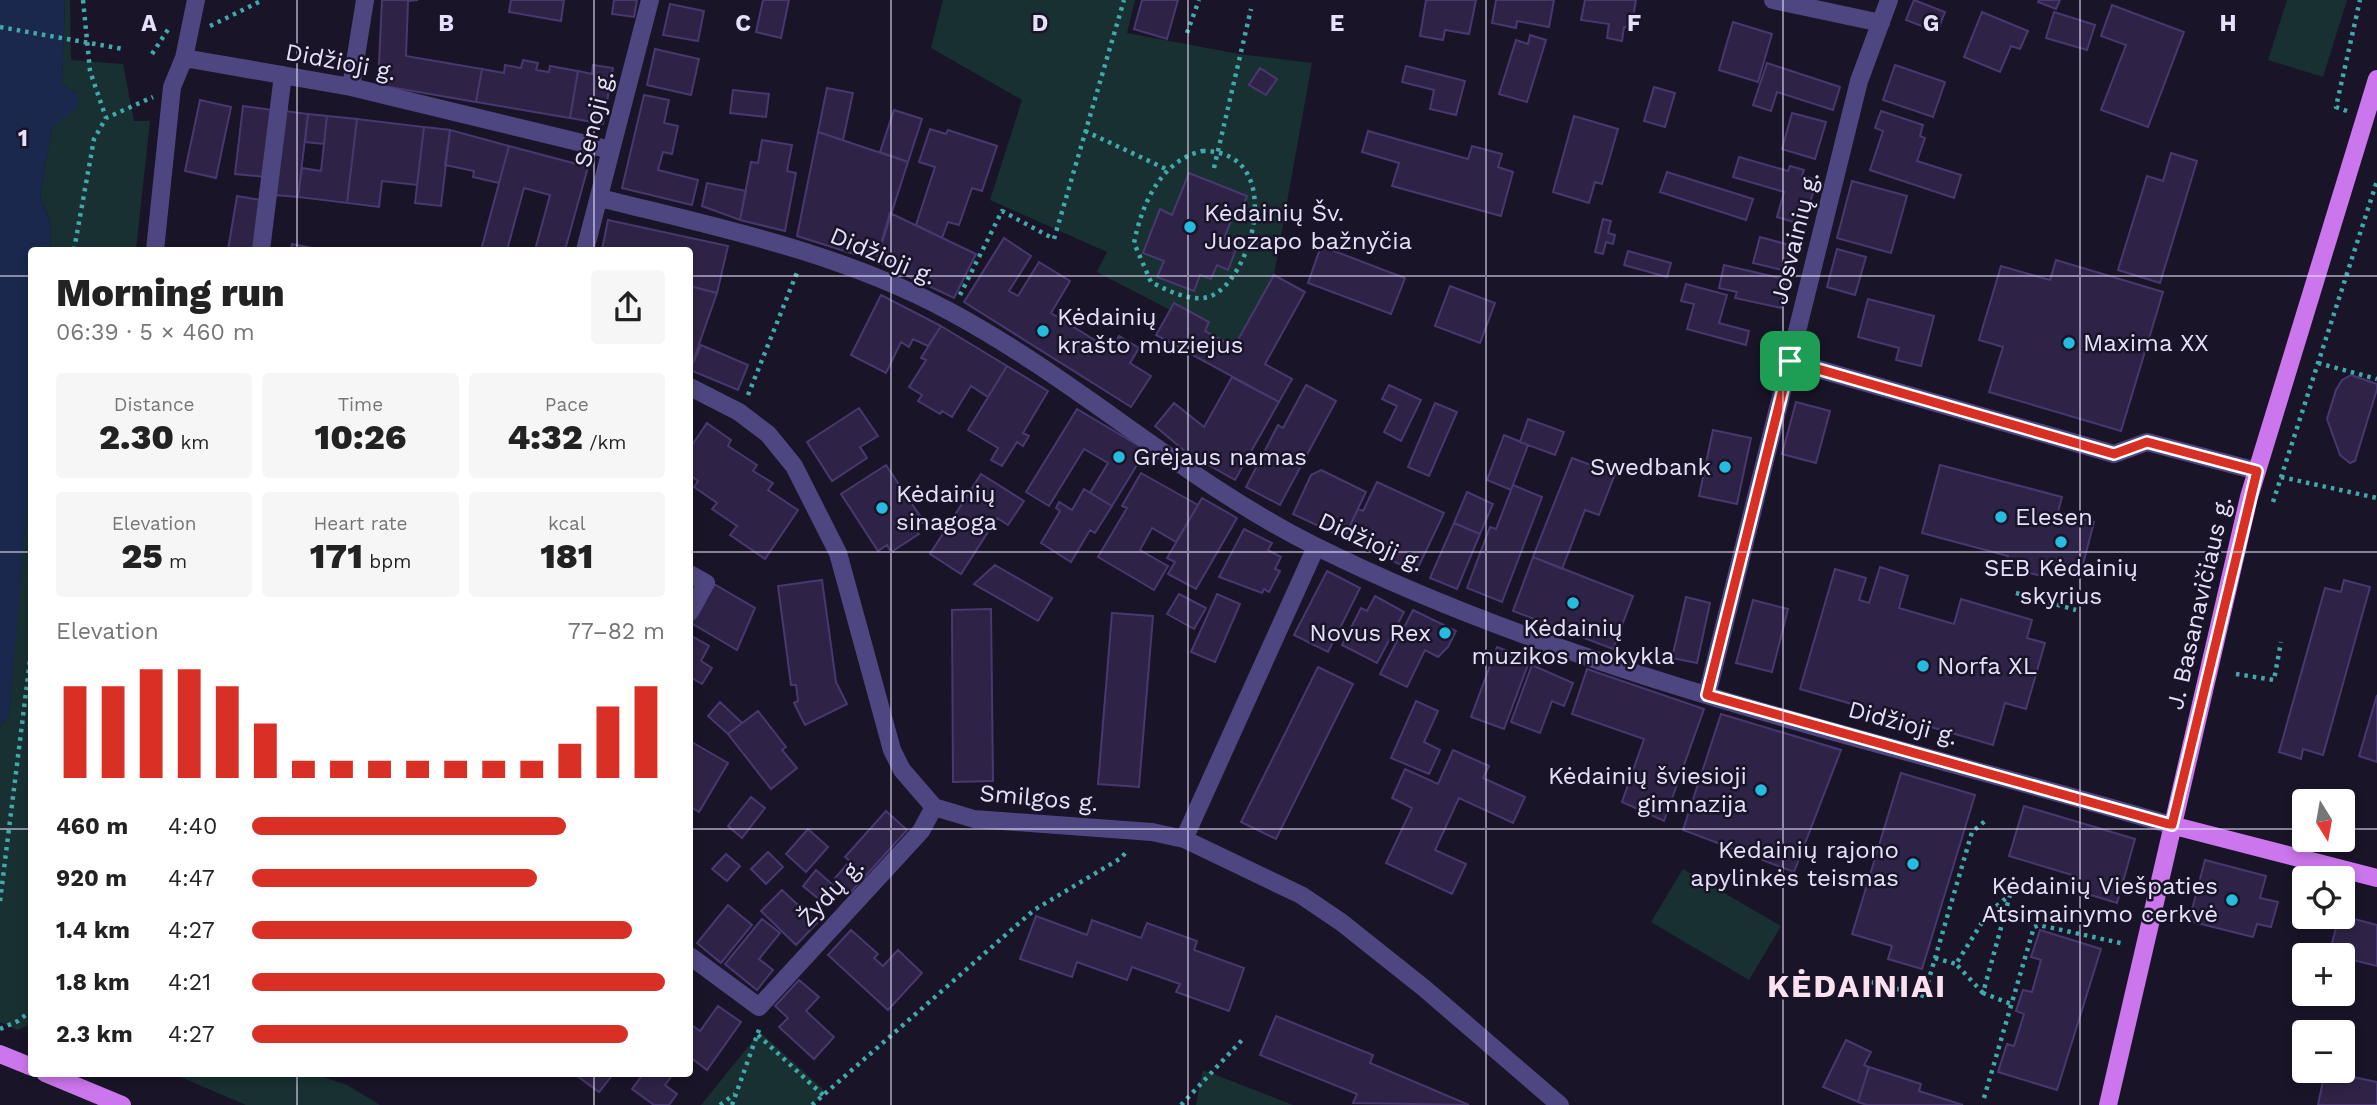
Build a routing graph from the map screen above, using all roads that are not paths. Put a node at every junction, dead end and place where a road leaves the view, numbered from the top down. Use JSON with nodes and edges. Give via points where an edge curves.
{"nodes":[{"id":1,"x":196,"y":0,"type":"edge"},
{"id":2,"x":365,"y":0,"type":"edge"},
{"id":3,"x":650,"y":0,"type":"edge"},
{"id":4,"x":1773,"y":0,"type":"edge"},
{"id":5,"x":1889,"y":0,"type":"edge"},
{"id":6,"x":1881,"y":23,"type":"junction"},
{"id":7,"x":184,"y":58,"type":"junction"},
{"id":8,"x":283,"y":75,"type":"junction"},
{"id":9,"x":2377,"y":79,"type":"edge"},
{"id":10,"x":351,"y":88,"type":"junction"},
{"id":11,"x":611,"y":150,"type":"junction"},
{"id":12,"x":600,"y":198,"type":"junction"},
{"id":13,"x":155,"y":247,"type":"edge"},
{"id":14,"x":261,"y":247,"type":"edge"},
{"id":15,"x":586,"y":247,"type":"edge"},
{"id":16,"x":1790,"y":361,"type":"junction"},
{"id":17,"x":693,"y":389,"type":"edge"},
{"id":18,"x":2257,"y":471,"type":"junction"},
{"id":19,"x":1316,"y":547,"type":"junction"},
{"id":20,"x":693,"y":576,"type":"edge"},
{"id":21,"x":693,"y":607,"type":"edge"},
{"id":22,"x":1707,"y":695,"type":"junction"},
{"id":23,"x":934,"y":807,"type":"junction"},
{"id":24,"x":2172,"y":825,"type":"junction"},
{"id":25,"x":1184,"y":839,"type":"junction"},
{"id":26,"x":2377,"y":878,"type":"edge"},
{"id":27,"x":693,"y":958,"type":"edge"},
{"id":28,"x":0,"y":1054,"type":"edge"},
{"id":29,"x":28,"y":1065,"type":"edge"},
{"id":30,"x":56,"y":1077,"type":"edge"},
{"id":31,"x":122,"y":1105,"type":"edge"},
{"id":32,"x":1560,"y":1105,"type":"edge"},
{"id":33,"x":2108,"y":1105,"type":"edge"}],
"edges":[{"from":1,"to":7,"type":"street"},
{"from":2,"to":10,"type":"street"},
{"from":3,"to":11,"type":"street","name":"Senoji g."},
{"from":4,"to":6,"type":"street"},
{"from":5,"to":6,"type":"street","name":"Josvainių g."},
{"from":6,"to":16,"type":"street","name":"Josvainių g.","via":[[1859,81]]},
{"from":7,"to":8,"type":"street","name":"Didžioji g."},
{"from":7,"to":13,"type":"street","via":[[172,87]]},
{"from":8,"to":10,"type":"street","name":"Didžioji g."},
{"from":8,"to":14,"type":"street"},
{"from":9,"to":18,"type":"main road","name":"J. Basanavičiaus g."},
{"from":10,"to":11,"type":"street","name":"Didžioji g."},
{"from":11,"to":12,"type":"street","name":"Senoji g."},
{"from":12,"to":15,"type":"street","name":"Senoji g."},
{"from":12,"to":19,"type":"street","name":"Didžioji g.","via":[[806,250],[863,270],[952,312]]},
{"from":16,"to":18,"type":"street","via":[[2114,454],[2147,442]]},
{"from":16,"to":22,"type":"street","name":"Josvainių g."},
{"from":17,"to":23,"type":"street","via":[[739,412],[768,434],[794,466],[838,553],[892,750],[902,770]]},
{"from":18,"to":24,"type":"main road","name":"J. Basanavičiaus g."},
{"from":19,"to":22,"type":"street","name":"Didžioji g.","via":[[1507,630]]},
{"from":19,"to":25,"type":"street"},
{"from":20,"to":21,"type":"street","via":[[706,583]]},
{"from":22,"to":24,"type":"street","name":"Didžioji g."},
{"from":23,"to":25,"type":"street","name":"Smilgos g.","via":[[974,819],[1146,831]]},
{"from":23,"to":27,"type":"street","name":"Žydų g.","via":[[921,831],[759,1007]]},
{"from":24,"to":26,"type":"main road"},
{"from":24,"to":33,"type":"main road","name":"J. Basanavičiaus g."},
{"from":25,"to":32,"type":"street","name":"Smilgos g.","via":[[1301,895],[1341,922]]},
{"from":28,"to":29,"type":"main road"},
{"from":30,"to":31,"type":"main road"}]}
